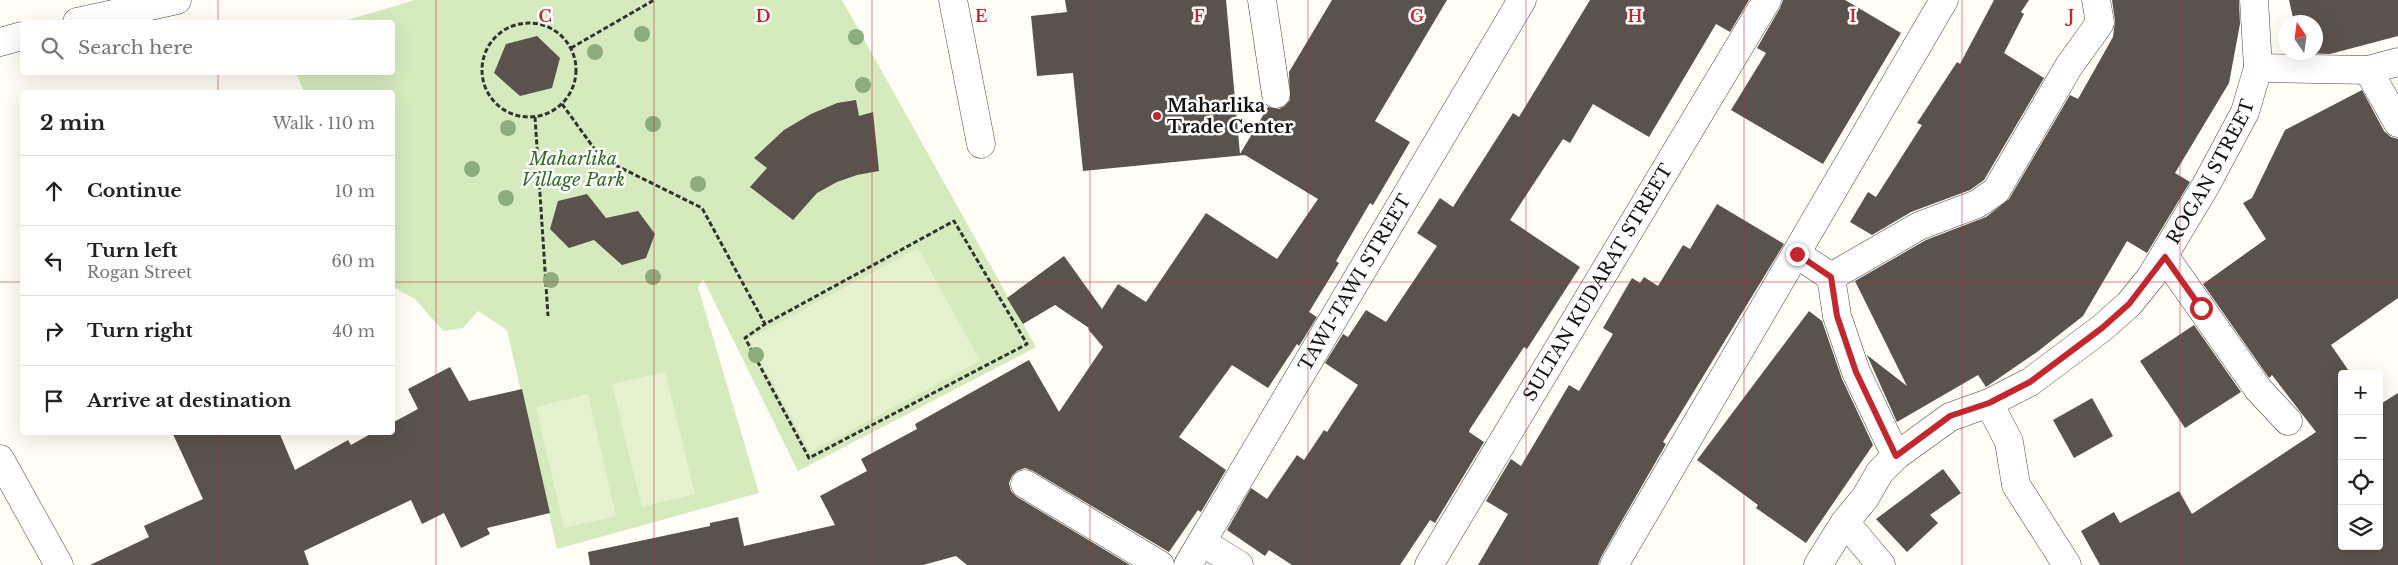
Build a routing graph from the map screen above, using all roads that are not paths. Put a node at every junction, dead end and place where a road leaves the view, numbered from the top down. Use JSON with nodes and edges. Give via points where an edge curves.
{"nodes":[{"id":1,"x":177,"y":0,"type":"edge"},
{"id":2,"x":953,"y":0,"type":"edge"},
{"id":3,"x":1262,"y":0,"type":"edge"},
{"id":4,"x":1522,"y":0,"type":"edge"},
{"id":5,"x":1767,"y":0,"type":"edge"},
{"id":6,"x":1944,"y":0,"type":"edge"},
{"id":7,"x":2096,"y":0,"type":"edge"},
{"id":8,"x":2254,"y":0,"type":"edge"},
{"id":9,"x":86,"y":20,"type":"edge"},
{"id":10,"x":20,"y":37,"type":"edge"},
{"id":11,"x":0,"y":42,"type":"edge"},
{"id":12,"x":2398,"y":62,"type":"edge"},
{"id":13,"x":2258,"y":68,"type":"junction"},
{"id":14,"x":2368,"y":70,"type":"junction"},
{"id":15,"x":1276,"y":94,"type":"dead end"},
{"id":16,"x":2398,"y":123,"type":"edge"},
{"id":17,"x":981,"y":144,"type":"dead end"},
{"id":18,"x":1797,"y":254,"type":"junction"},
{"id":19,"x":2165,"y":257,"type":"junction"},
{"id":20,"x":1831,"y":277,"type":"junction"},
{"id":21,"x":1989,"y":403,"type":"junction"},
{"id":22,"x":2288,"y":421,"type":"dead end"},
{"id":23,"x":1896,"y":456,"type":"junction"},
{"id":24,"x":0,"y":459,"type":"edge"},
{"id":25,"x":1025,"y":484,"type":"dead end"},
{"id":26,"x":1845,"y":522,"type":"junction"},
{"id":27,"x":1202,"y":542,"type":"junction"},
{"id":28,"x":59,"y":565,"type":"edge"},
{"id":29,"x":1160,"y":565,"type":"edge"},
{"id":30,"x":1188,"y":565,"type":"edge"},
{"id":31,"x":1239,"y":565,"type":"edge"},
{"id":32,"x":1429,"y":565,"type":"edge"},
{"id":33,"x":1614,"y":565,"type":"edge"},
{"id":34,"x":1818,"y":565,"type":"edge"},
{"id":35,"x":1881,"y":565,"type":"edge"},
{"id":36,"x":2067,"y":565,"type":"edge"}],
"edges":[{"from":1,"to":9,"type":"street"},
{"from":2,"to":17,"type":"street"},
{"from":3,"to":15,"type":"street"},
{"from":4,"to":27,"type":"street","name":"TAWI-TAWI STREET"},
{"from":5,"to":32,"type":"street","name":"SULTAN KUDARAT STREET"},
{"from":6,"to":18,"type":"street"},
{"from":7,"to":20,"type":"street","via":[[2100,23],[2069,66],[1996,191],[1977,204],[1919,226]]},
{"from":8,"to":13,"type":"street","name":"ROGAN STREET"},
{"from":10,"to":11,"type":"street"},
{"from":12,"to":14,"type":"street"},
{"from":13,"to":14,"type":"street"},
{"from":13,"to":19,"type":"street","name":"ROGAN STREET","via":[[2245,112]]},
{"from":14,"to":16,"type":"street"},
{"from":18,"to":20,"type":"street"},
{"from":18,"to":33,"type":"street"},
{"from":19,"to":21,"type":"street","name":"ROGAN STREET","via":[[2129,304],[2102,328],[2030,382]]},
{"from":19,"to":22,"type":"street","via":[[2258,389]]},
{"from":20,"to":23,"type":"street","via":[[1837,316],[1856,372]]},
{"from":21,"to":23,"type":"street","name":"ROGAN STREET","via":[[1950,416]]},
{"from":21,"to":36,"type":"street","via":[[2010,442],[2016,485]]},
{"from":23,"to":26,"type":"street","name":"ROGAN STREET","via":[[1880,472],[1865,498]]},
{"from":24,"to":28,"type":"street"},
{"from":25,"to":29,"type":"street"},
{"from":26,"to":34,"type":"street","name":"ROGAN STREET"},
{"from":26,"to":35,"type":"street"},
{"from":27,"to":30,"type":"street","name":"TAWI-TAWI STREET"},
{"from":27,"to":31,"type":"street"}]}
